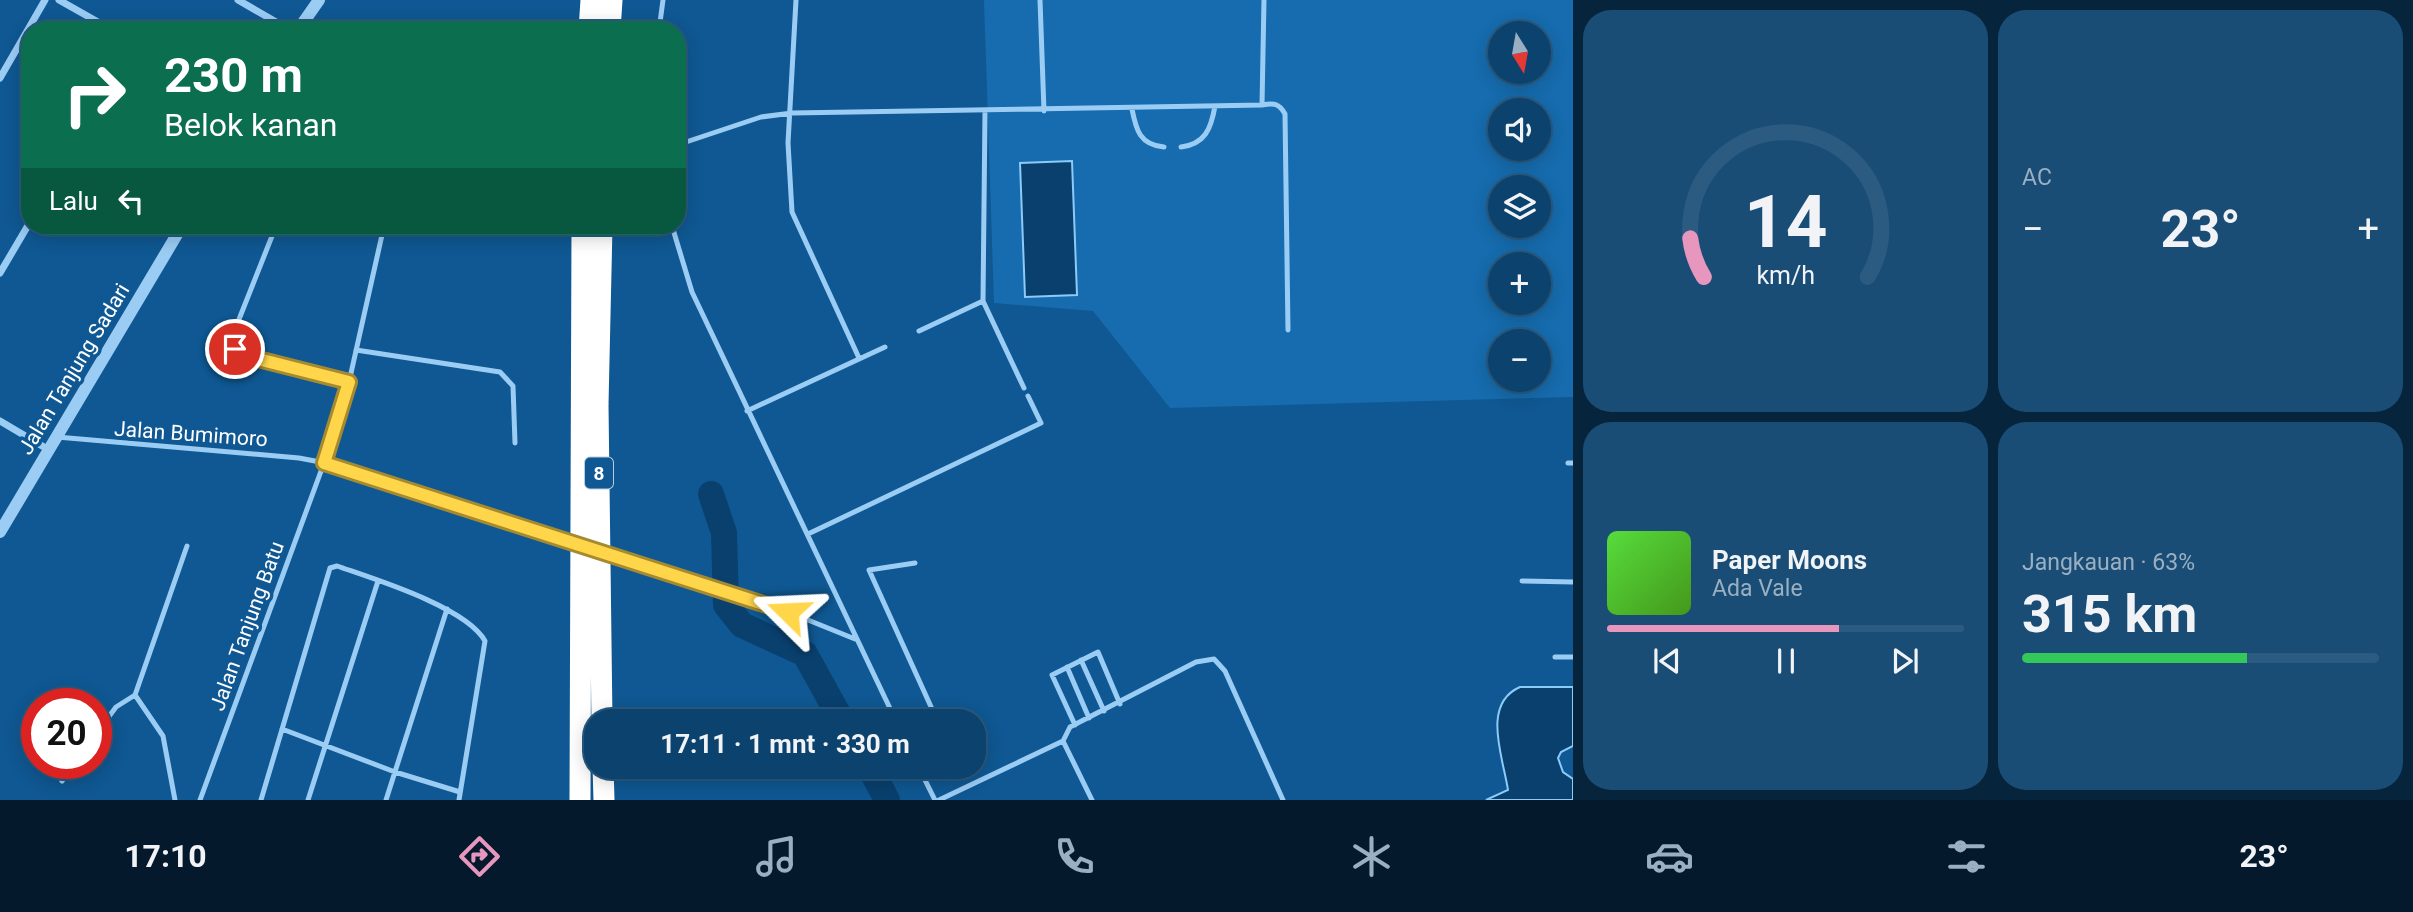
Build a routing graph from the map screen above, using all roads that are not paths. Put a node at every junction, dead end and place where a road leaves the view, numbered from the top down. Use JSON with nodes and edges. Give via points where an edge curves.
{"nodes":[{"id":1,"x":45,"y":0,"type":"edge"},
{"id":2,"x":59,"y":0,"type":"edge"},
{"id":3,"x":238,"y":0,"type":"edge"},
{"id":4,"x":318,"y":0,"type":"edge"},
{"id":5,"x":591,"y":0,"type":"edge"},
{"id":6,"x":612,"y":0,"type":"edge"},
{"id":7,"x":663,"y":0,"type":"edge"},
{"id":8,"x":796,"y":0,"type":"edge"},
{"id":9,"x":1040,"y":0,"type":"edge"},
{"id":10,"x":1264,"y":0,"type":"edge"},
{"id":11,"x":33,"y":21,"type":"edge"},
{"id":12,"x":96,"y":21,"type":"edge"},
{"id":13,"x":274,"y":21,"type":"edge"},
{"id":14,"x":304,"y":21,"type":"edge"},
{"id":15,"x":590,"y":21,"type":"edge"},
{"id":16,"x":611,"y":21,"type":"edge"},
{"id":17,"x":660,"y":21,"type":"edge"},
{"id":18,"x":21,"y":42,"type":"edge"},
{"id":19,"x":0,"y":78,"type":"edge"},
{"id":20,"x":1262,"y":105,"type":"junction"},
{"id":21,"x":1214,"y":106,"type":"junction"},
{"id":22,"x":1132,"y":108,"type":"junction"},
{"id":23,"x":1044,"y":111,"type":"junction"},
{"id":24,"x":985,"y":112,"type":"junction"},
{"id":25,"x":792,"y":113,"type":"junction"},
{"id":26,"x":686,"y":142,"type":"edge"},
{"id":27,"x":1164,"y":147,"type":"dead end"},
{"id":28,"x":1181,"y":147,"type":"dead end"},
{"id":29,"x":22,"y":235,"type":"edge"},
{"id":30,"x":177,"y":235,"type":"edge"},
{"id":31,"x":272,"y":235,"type":"edge"},
{"id":32,"x":382,"y":235,"type":"edge"},
{"id":33,"x":582,"y":235,"type":"edge"},
{"id":34,"x":602,"y":235,"type":"edge"},
{"id":35,"x":675,"y":235,"type":"edge"},
{"id":36,"x":0,"y":273,"type":"edge"},
{"id":37,"x":983,"y":301,"type":"junction"},
{"id":38,"x":1288,"y":330,"type":"dead end"},
{"id":39,"x":919,"y":331,"type":"dead end"},
{"id":40,"x":885,"y":347,"type":"dead end"},
{"id":41,"x":356,"y":350,"type":"junction"},
{"id":42,"x":859,"y":358,"type":"junction"},
{"id":43,"x":349,"y":382,"type":"junction"},
{"id":44,"x":1024,"y":388,"type":"dead end"},
{"id":45,"x":1028,"y":397,"type":"dead end"},
{"id":46,"x":747,"y":411,"type":"junction"},
{"id":47,"x":0,"y":421,"type":"edge"},
{"id":48,"x":57,"y":437,"type":"junction"},
{"id":49,"x":515,"y":443,"type":"dead end"},
{"id":50,"x":48,"y":450,"type":"junction"},
{"id":51,"x":324,"y":463,"type":"junction"},
{"id":52,"x":0,"y":532,"type":"edge"},
{"id":53,"x":807,"y":534,"type":"junction"},
{"id":54,"x":187,"y":546,"type":"dead end"},
{"id":55,"x":915,"y":563,"type":"dead end"},
{"id":56,"x":1522,"y":580,"type":"dead end"},
{"id":57,"x":378,"y":581,"type":"junction"},
{"id":58,"x":1573,"y":582,"type":"edge"},
{"id":59,"x":447,"y":609,"type":"junction"},
{"id":60,"x":855,"y":639,"type":"junction"},
{"id":61,"x":1555,"y":657,"type":"dead end"},
{"id":62,"x":1573,"y":657,"type":"edge"},
{"id":63,"x":1081,"y":660,"type":"junction"},
{"id":64,"x":1067,"y":667,"type":"junction"},
{"id":65,"x":135,"y":695,"type":"junction"},
{"id":66,"x":1120,"y":704,"type":"junction"},
{"id":67,"x":602,"y":709,"type":"edge"},
{"id":68,"x":890,"y":709,"type":"edge"},
{"id":69,"x":932,"y":709,"type":"edge"},
{"id":70,"x":1104,"y":711,"type":"junction"},
{"id":71,"x":112,"y":713,"type":"edge"},
{"id":72,"x":1089,"y":718,"type":"junction"},
{"id":73,"x":1075,"y":725,"type":"junction"},
{"id":74,"x":282,"y":729,"type":"junction"},
{"id":75,"x":1063,"y":741,"type":"junction"},
{"id":76,"x":326,"y":746,"type":"junction"},
{"id":77,"x":395,"y":772,"type":"junction"},
{"id":78,"x":603,"y":779,"type":"edge"},
{"id":79,"x":925,"y":779,"type":"edge"},
{"id":80,"x":460,"y":792,"type":"junction"},
{"id":81,"x":175,"y":800,"type":"edge"},
{"id":82,"x":200,"y":800,"type":"edge"},
{"id":83,"x":261,"y":800,"type":"edge"},
{"id":84,"x":308,"y":800,"type":"edge"},
{"id":85,"x":386,"y":800,"type":"edge"},
{"id":86,"x":459,"y":800,"type":"edge"},
{"id":87,"x":580,"y":800,"type":"edge"},
{"id":88,"x":604,"y":800,"type":"edge"},
{"id":89,"x":937,"y":800,"type":"edge"},
{"id":90,"x":1092,"y":800,"type":"edge"},
{"id":91,"x":1283,"y":800,"type":"edge"}],
"edges":[{"from":1,"to":11,"type":"street"},
{"from":2,"to":12,"type":"street"},
{"from":3,"to":13,"type":"street"},
{"from":4,"to":14,"type":"street"},
{"from":5,"to":15,"type":"highway"},
{"from":6,"to":16,"type":"highway"},
{"from":7,"to":17,"type":"lane"},
{"from":8,"to":25,"type":"lane"},
{"from":9,"to":23,"type":"lane"},
{"from":10,"to":20,"type":"lane"},
{"from":18,"to":19,"type":"street"},
{"from":20,"to":21,"type":"lane"},
{"from":20,"to":38,"type":"lane","via":[[1274,103],[1285,114]]},
{"from":21,"to":22,"type":"lane"},
{"from":21,"to":28,"type":"lane","via":[[1203,138]]},
{"from":22,"to":23,"type":"lane"},
{"from":22,"to":27,"type":"lane","via":[[1144,141]]},
{"from":23,"to":24,"type":"lane"},
{"from":24,"to":25,"type":"lane"},
{"from":24,"to":37,"type":"lane"},
{"from":25,"to":26,"type":"lane","via":[[761,117]]},
{"from":25,"to":42,"type":"lane","via":[[788,143],[792,212]]},
{"from":29,"to":36,"type":"street"},
{"from":30,"to":48,"type":"street","name":"Jalan Tanjung Sadari"},
{"from":31,"to":43,"type":"lane","via":[[232,337],[235,349],[238,354]]},
{"from":32,"to":41,"type":"lane","name":"Jalan Tanjung Batu"},
{"from":33,"to":87,"type":"highway","number":"8"},
{"from":34,"to":67,"type":"highway","number":"8","via":[[598,405]]},
{"from":35,"to":46,"type":"lane","via":[[692,292]]},
{"from":37,"to":39,"type":"lane"},
{"from":37,"to":44,"type":"lane"},
{"from":40,"to":42,"type":"lane"},
{"from":41,"to":43,"type":"lane","name":"Jalan Tanjung Batu"},
{"from":41,"to":49,"type":"lane","via":[[500,372],[513,386]]},
{"from":42,"to":46,"type":"lane"},
{"from":43,"to":51,"type":"lane","name":"Jalan Tanjung Batu"},
{"from":45,"to":53,"type":"lane","via":[[1041,423]]},
{"from":46,"to":53,"type":"lane"},
{"from":47,"to":50,"type":"street"},
{"from":48,"to":50,"type":"street","name":"Jalan Tanjung Sadari"},
{"from":48,"to":51,"type":"lane","name":"Jalan Bumimoro"},
{"from":50,"to":52,"type":"street","name":"Jalan Tanjung Sadari"},
{"from":51,"to":60,"type":"lane","name":"Jalan Bumimoro","bridge":true,"via":[[766,603]]},
{"from":51,"to":82,"type":"lane","name":"Jalan Tanjung Batu"},
{"from":53,"to":60,"type":"lane"},
{"from":54,"to":65,"type":"lane"},
{"from":55,"to":69,"type":"lane","via":[[869,570]]},
{"from":56,"to":58,"type":"lane"},
{"from":57,"to":59,"type":"lane"},
{"from":57,"to":74,"type":"lane","via":[[337,566],[330,568]]},
{"from":57,"to":76,"type":"lane"},
{"from":59,"to":77,"type":"lane"},
{"from":59,"to":80,"type":"lane","via":[[481,633],[485,641]]},
{"from":60,"to":68,"type":"lane"},
{"from":61,"to":62,"type":"lane"},
{"from":63,"to":64,"type":"lane"},
{"from":63,"to":66,"type":"lane","via":[[1098,652]]},
{"from":63,"to":70,"type":"lane"},
{"from":64,"to":72,"type":"lane"},
{"from":64,"to":73,"type":"lane","via":[[1052,674]]},
{"from":65,"to":71,"type":"lane"},
{"from":65,"to":81,"type":"lane","via":[[163,736]]},
{"from":66,"to":70,"type":"lane"},
{"from":66,"to":91,"type":"lane","via":[[1195,662],[1214,659],[1224,671]]},
{"from":70,"to":72,"type":"lane"},
{"from":72,"to":73,"type":"lane"},
{"from":73,"to":75,"type":"lane"},
{"from":74,"to":76,"type":"lane"},
{"from":74,"to":83,"type":"lane"},
{"from":75,"to":89,"type":"lane"},
{"from":75,"to":90,"type":"lane"},
{"from":76,"to":77,"type":"lane"},
{"from":76,"to":84,"type":"lane"},
{"from":77,"to":80,"type":"lane"},
{"from":77,"to":85,"type":"lane"},
{"from":78,"to":88,"type":"highway"},
{"from":79,"to":89,"type":"lane"},
{"from":80,"to":86,"type":"lane"}]}
